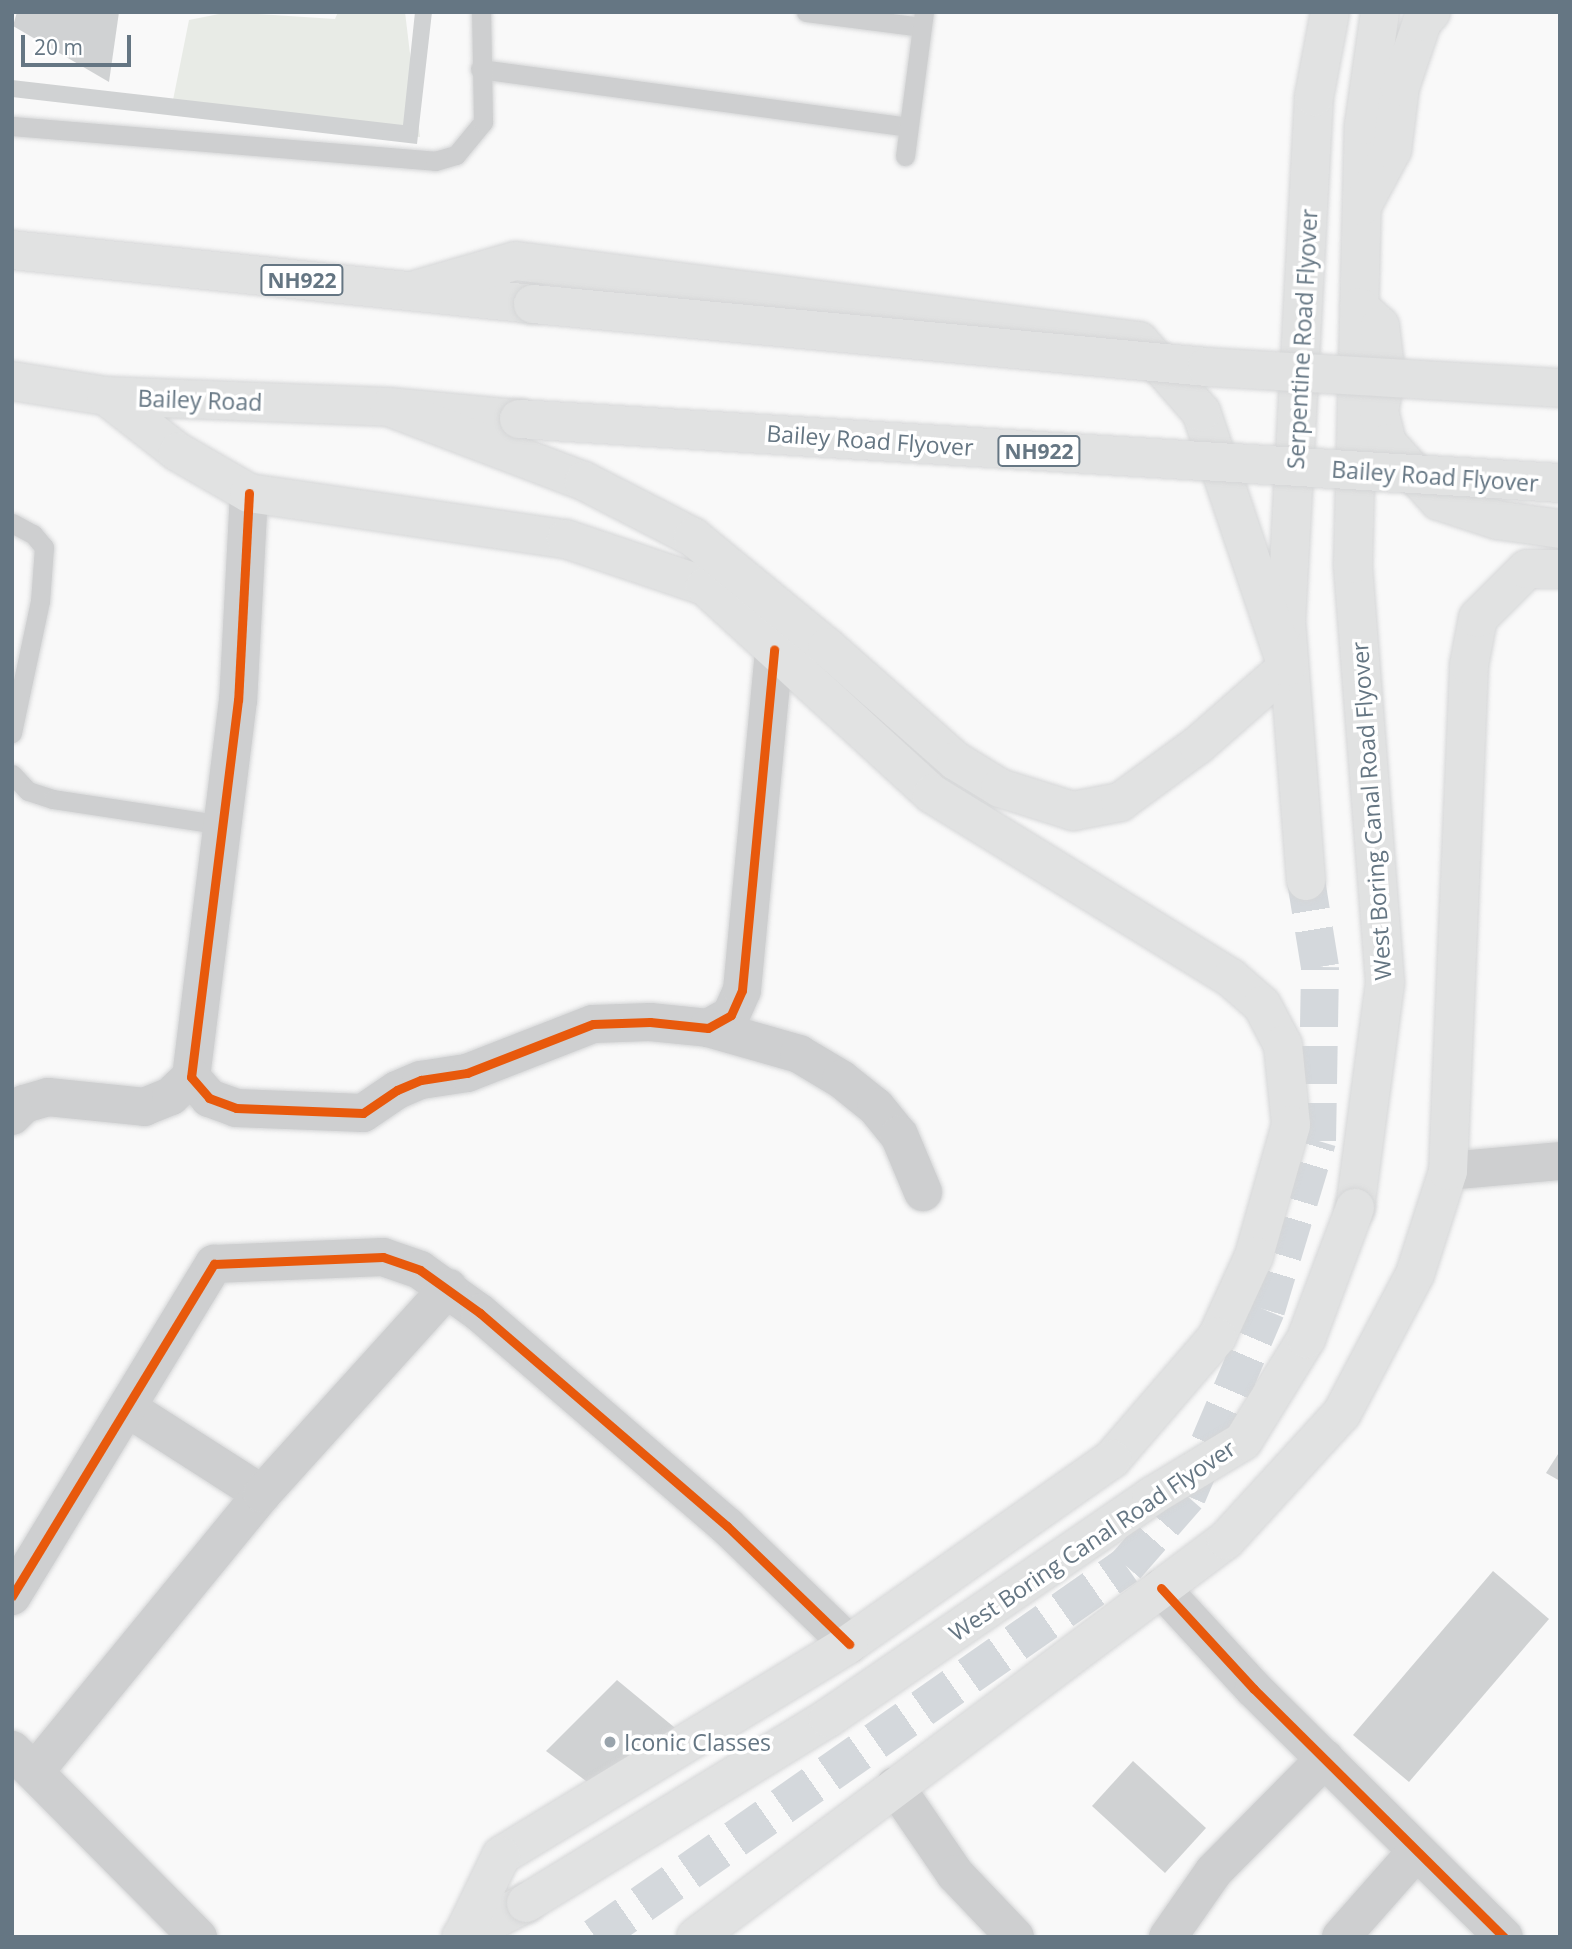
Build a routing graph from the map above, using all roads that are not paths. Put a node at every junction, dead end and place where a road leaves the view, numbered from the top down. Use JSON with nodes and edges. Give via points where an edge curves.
{"nodes":[{"id":1,"x":481,"y":12,"type":"edge"},
{"id":2,"x":806,"y":12,"type":"edge"},
{"id":3,"x":1330,"y":12,"type":"edge"},
{"id":4,"x":1380,"y":12,"type":"edge"},
{"id":5,"x":1431,"y":12,"type":"edge"},
{"id":6,"x":923,"y":20,"type":"edge"},
{"id":7,"x":480,"y":69,"type":"junction"},
{"id":8,"x":12,"y":126,"type":"edge"},
{"id":9,"x":908,"y":127,"type":"junction"},
{"id":10,"x":905,"y":156,"type":"dead end"},
{"id":11,"x":1362,"y":206,"type":"junction"},
{"id":12,"x":12,"y":250,"type":"edge"},
{"id":13,"x":412,"y":291,"type":"junction"},
{"id":14,"x":1359,"y":307,"type":"junction"},
{"id":15,"x":12,"y":381,"type":"edge"},
{"id":16,"x":1560,"y":388,"type":"edge"},
{"id":17,"x":106,"y":397,"type":"junction"},
{"id":18,"x":389,"y":407,"type":"junction"},
{"id":19,"x":1560,"y":483,"type":"edge"},
{"id":20,"x":249,"y":493,"type":"junction"},
{"id":21,"x":12,"y":523,"type":"edge"},
{"id":22,"x":1560,"y":529,"type":"edge"},
{"id":23,"x":1560,"y":569,"type":"edge"},
{"id":24,"x":774,"y":649,"type":"junction"},
{"id":25,"x":1287,"y":667,"type":"junction"},
{"id":26,"x":12,"y":733,"type":"edge"},
{"id":27,"x":12,"y":774,"type":"edge"},
{"id":28,"x":223,"y":825,"type":"junction"},
{"id":29,"x":1306,"y":881,"type":"tunnel mouth"},
{"id":30,"x":708,"y":1028,"type":"junction"},
{"id":31,"x":191,"y":1077,"type":"junction"},
{"id":32,"x":12,"y":1116,"type":"edge"},
{"id":33,"x":1560,"y":1161,"type":"edge"},
{"id":34,"x":1448,"y":1171,"type":"junction"},
{"id":35,"x":923,"y":1192,"type":"dead end"},
{"id":36,"x":448,"y":1288,"type":"junction"},
{"id":37,"x":129,"y":1409,"type":"junction"},
{"id":38,"x":262,"y":1494,"type":"junction"},
{"id":39,"x":1161,"y":1588,"type":"junction"},
{"id":40,"x":12,"y":1596,"type":"edge"},
{"id":41,"x":849,"y":1644,"type":"junction"},
{"id":42,"x":1325,"y":1759,"type":"junction"},
{"id":43,"x":24,"y":1760,"type":"edge"},
{"id":44,"x":895,"y":1786,"type":"junction"},
{"id":45,"x":1416,"y":1852,"type":"junction"},
{"id":46,"x":462,"y":1936,"type":"edge"},
{"id":47,"x":198,"y":1937,"type":"edge"},
{"id":48,"x":696,"y":1937,"type":"edge"},
{"id":49,"x":1015,"y":1937,"type":"edge"},
{"id":50,"x":1168,"y":1937,"type":"edge"},
{"id":51,"x":1341,"y":1937,"type":"edge"},
{"id":52,"x":1504,"y":1937,"type":"edge"}],
"edges":[{"from":1,"to":7,"type":"lane"},
{"from":2,"to":6,"type":"lane"},
{"from":3,"to":25,"type":"main road","name":"Serpentine Road Flyover","via":[[1314,97]]},
{"from":4,"to":11,"type":"main road","via":[[1364,125]]},
{"from":5,"to":11,"type":"main road","via":[[1422,22],[1400,87],[1392,150]]},
{"from":6,"to":9,"type":"lane"},
{"from":7,"to":8,"type":"lane","via":[[483,122],[456,155],[435,161]]},
{"from":7,"to":9,"type":"lane"},
{"from":9,"to":10,"type":"lane"},
{"from":11,"to":14,"type":"main road"},
{"from":12,"to":13,"type":"main road","number":"NH922"},
{"from":13,"to":16,"type":"main road","number":"NH922","bridge":true,"via":[[1207,367]]},
{"from":13,"to":25,"type":"main road","via":[[516,261],[1139,341],[1201,412]]},
{"from":14,"to":22,"type":"main road","via":[[1380,326],[1387,375],[1379,411],[1388,443],[1430,491],[1439,500],[1497,520]]},
{"from":14,"to":46,"type":"main road","name":"West Boring Canal Road Flyover","bridge":true,"via":[[1353,564],[1385,983],[1355,1208],[1306,1339],[1243,1441],[1152,1496],[828,1718],[526,1903]]},
{"from":15,"to":17,"type":"main road","name":"Bailey Road","number":"NH922"},
{"from":17,"to":18,"type":"main road","name":"Bailey Road","number":"NH922"},
{"from":17,"to":20,"type":"main road","via":[[178,452]]},
{"from":18,"to":19,"type":"main road","name":"Bailey Road Flyover","number":"NH922","bridge":true,"via":[[519,419]]},
{"from":18,"to":25,"type":"main road","via":[[584,481],[693,537],[827,646],[956,761],[1000,788],[1073,811],[1120,802],[1198,745]]},
{"from":20,"to":24,"type":"main road","via":[[566,539],[705,586]]},
{"from":20,"to":28,"type":"street","via":[[238,700]]},
{"from":21,"to":26,"type":"lane","via":[[33,534],[44,547],[40,601]]},
{"from":23,"to":34,"type":"main road","via":[[1527,569],[1478,618],[1469,665]]},
{"from":24,"to":30,"type":"street","via":[[742,990],[732,1014]]},
{"from":24,"to":41,"type":"main road","via":[[932,794],[1194,953],[1262,1005],[1283,1045],[1291,1125],[1254,1256],[1209,1347],[1112,1459]]},
{"from":25,"to":29,"type":"main road"},
{"from":27,"to":28,"type":"lane","via":[[28,791],[53,799]]},
{"from":28,"to":31,"type":"street"},
{"from":30,"to":31,"type":"street","via":[[650,1022],[593,1024],[467,1073],[421,1080],[363,1113],[236,1108],[209,1098]]},
{"from":30,"to":35,"type":"street","via":[[799,1054],[841,1079],[876,1107],[899,1135]]},
{"from":31,"to":32,"type":"street","via":[[171,1096],[144,1107],[48,1097],[24,1104]]},
{"from":33,"to":34,"type":"street"},
{"from":34,"to":39,"type":"main road","via":[[1415,1274],[1342,1413],[1226,1540]]},
{"from":36,"to":37,"type":"street","via":[[419,1270],[383,1257],[214,1264]]},
{"from":36,"to":38,"type":"street"},
{"from":36,"to":41,"type":"street","via":[[727,1526]]},
{"from":37,"to":38,"type":"street"},
{"from":37,"to":40,"type":"street"},
{"from":38,"to":43,"type":"street"},
{"from":39,"to":42,"type":"street"},
{"from":39,"to":44,"type":"main road"},
{"from":41,"to":46,"type":"main road","via":[[501,1856]]},
{"from":42,"to":45,"type":"street"},
{"from":42,"to":50,"type":"street","via":[[1214,1871]]},
{"from":43,"to":47,"type":"street"},
{"from":44,"to":48,"type":"main road"},
{"from":44,"to":49,"type":"street","via":[[955,1874]]},
{"from":45,"to":51,"type":"street"},
{"from":45,"to":52,"type":"street"}]}
